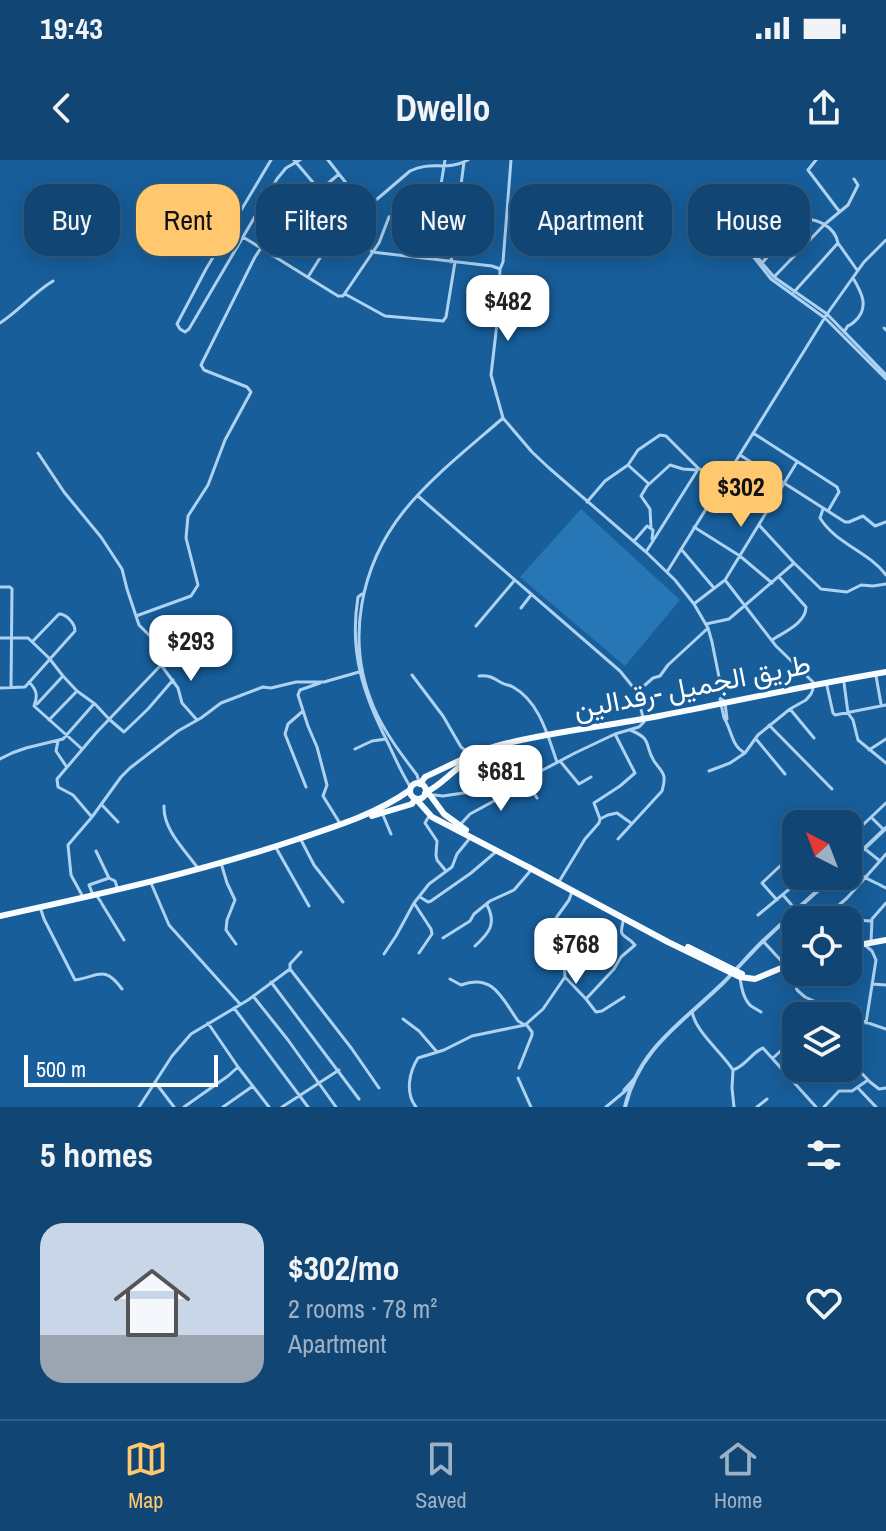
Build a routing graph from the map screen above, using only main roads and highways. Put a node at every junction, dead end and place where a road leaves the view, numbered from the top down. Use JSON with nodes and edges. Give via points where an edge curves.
{"nodes":[{"id":1,"x":886,"y":673,"type":"edge"},
{"id":2,"x":814,"y":687,"type":"junction"},
{"id":3,"x":548,"y":737,"type":"junction"},
{"id":4,"x":419,"y":784,"type":"junction"},
{"id":5,"x":439,"y":784,"type":"junction"},
{"id":6,"x":410,"y":789,"type":"junction"},
{"id":7,"x":426,"y":792,"type":"junction"},
{"id":8,"x":415,"y":799,"type":"junction"},
{"id":9,"x":435,"y":804,"type":"junction"},
{"id":10,"x":401,"y":808,"type":"junction"},
{"id":11,"x":431,"y":816,"type":"junction"},
{"id":12,"x":340,"y":825,"type":"junction"},
{"id":13,"x":468,"y":833,"type":"junction"},
{"id":14,"x":0,"y":916,"type":"edge"},
{"id":15,"x":886,"y":940,"type":"edge"},
{"id":16,"x":862,"y":944,"type":"edge"},
{"id":17,"x":782,"y":968,"type":"edge"},
{"id":18,"x":736,"y":974,"type":"junction"}],
"edges":[{"from":1,"to":2,"type":"main road","name":"طريق الجميل -رقدالين"},
{"from":1,"to":2,"type":"main road","name":"طريق الجميل -رقدالين"},
{"from":2,"to":3,"type":"main road","name":"طريق الجميل -رقدالين"},
{"from":3,"to":4,"type":"main road","name":"طريق الجميل -رقدالين","via":[[502,744]]},
{"from":3,"to":5,"type":"main road","name":"طريق الجميل -رقدالين","via":[[481,755]]},
{"from":4,"to":6,"type":"main road"},
{"from":4,"to":7,"type":"main road"},
{"from":5,"to":7,"type":"main road","name":"طريق الجميل -رقدالين"},
{"from":5,"to":9,"type":"main road"},
{"from":6,"to":8,"type":"main road"},
{"from":6,"to":12,"type":"main road"},
{"from":7,"to":8,"type":"main road"},
{"from":7,"to":9,"type":"main road"},
{"from":8,"to":10,"type":"main road"},
{"from":8,"to":11,"type":"main road"},
{"from":9,"to":13,"type":"main road"},
{"from":10,"to":11,"type":"main road"},
{"from":10,"to":12,"type":"main road"},
{"from":11,"to":13,"type":"main road"},
{"from":12,"to":14,"type":"main road","via":[[151,883]]},
{"from":13,"to":18,"type":"main road"},
{"from":13,"to":18,"type":"main road"},
{"from":15,"to":16,"type":"main road"},
{"from":17,"to":18,"type":"main road","via":[[766,974]]}]}
